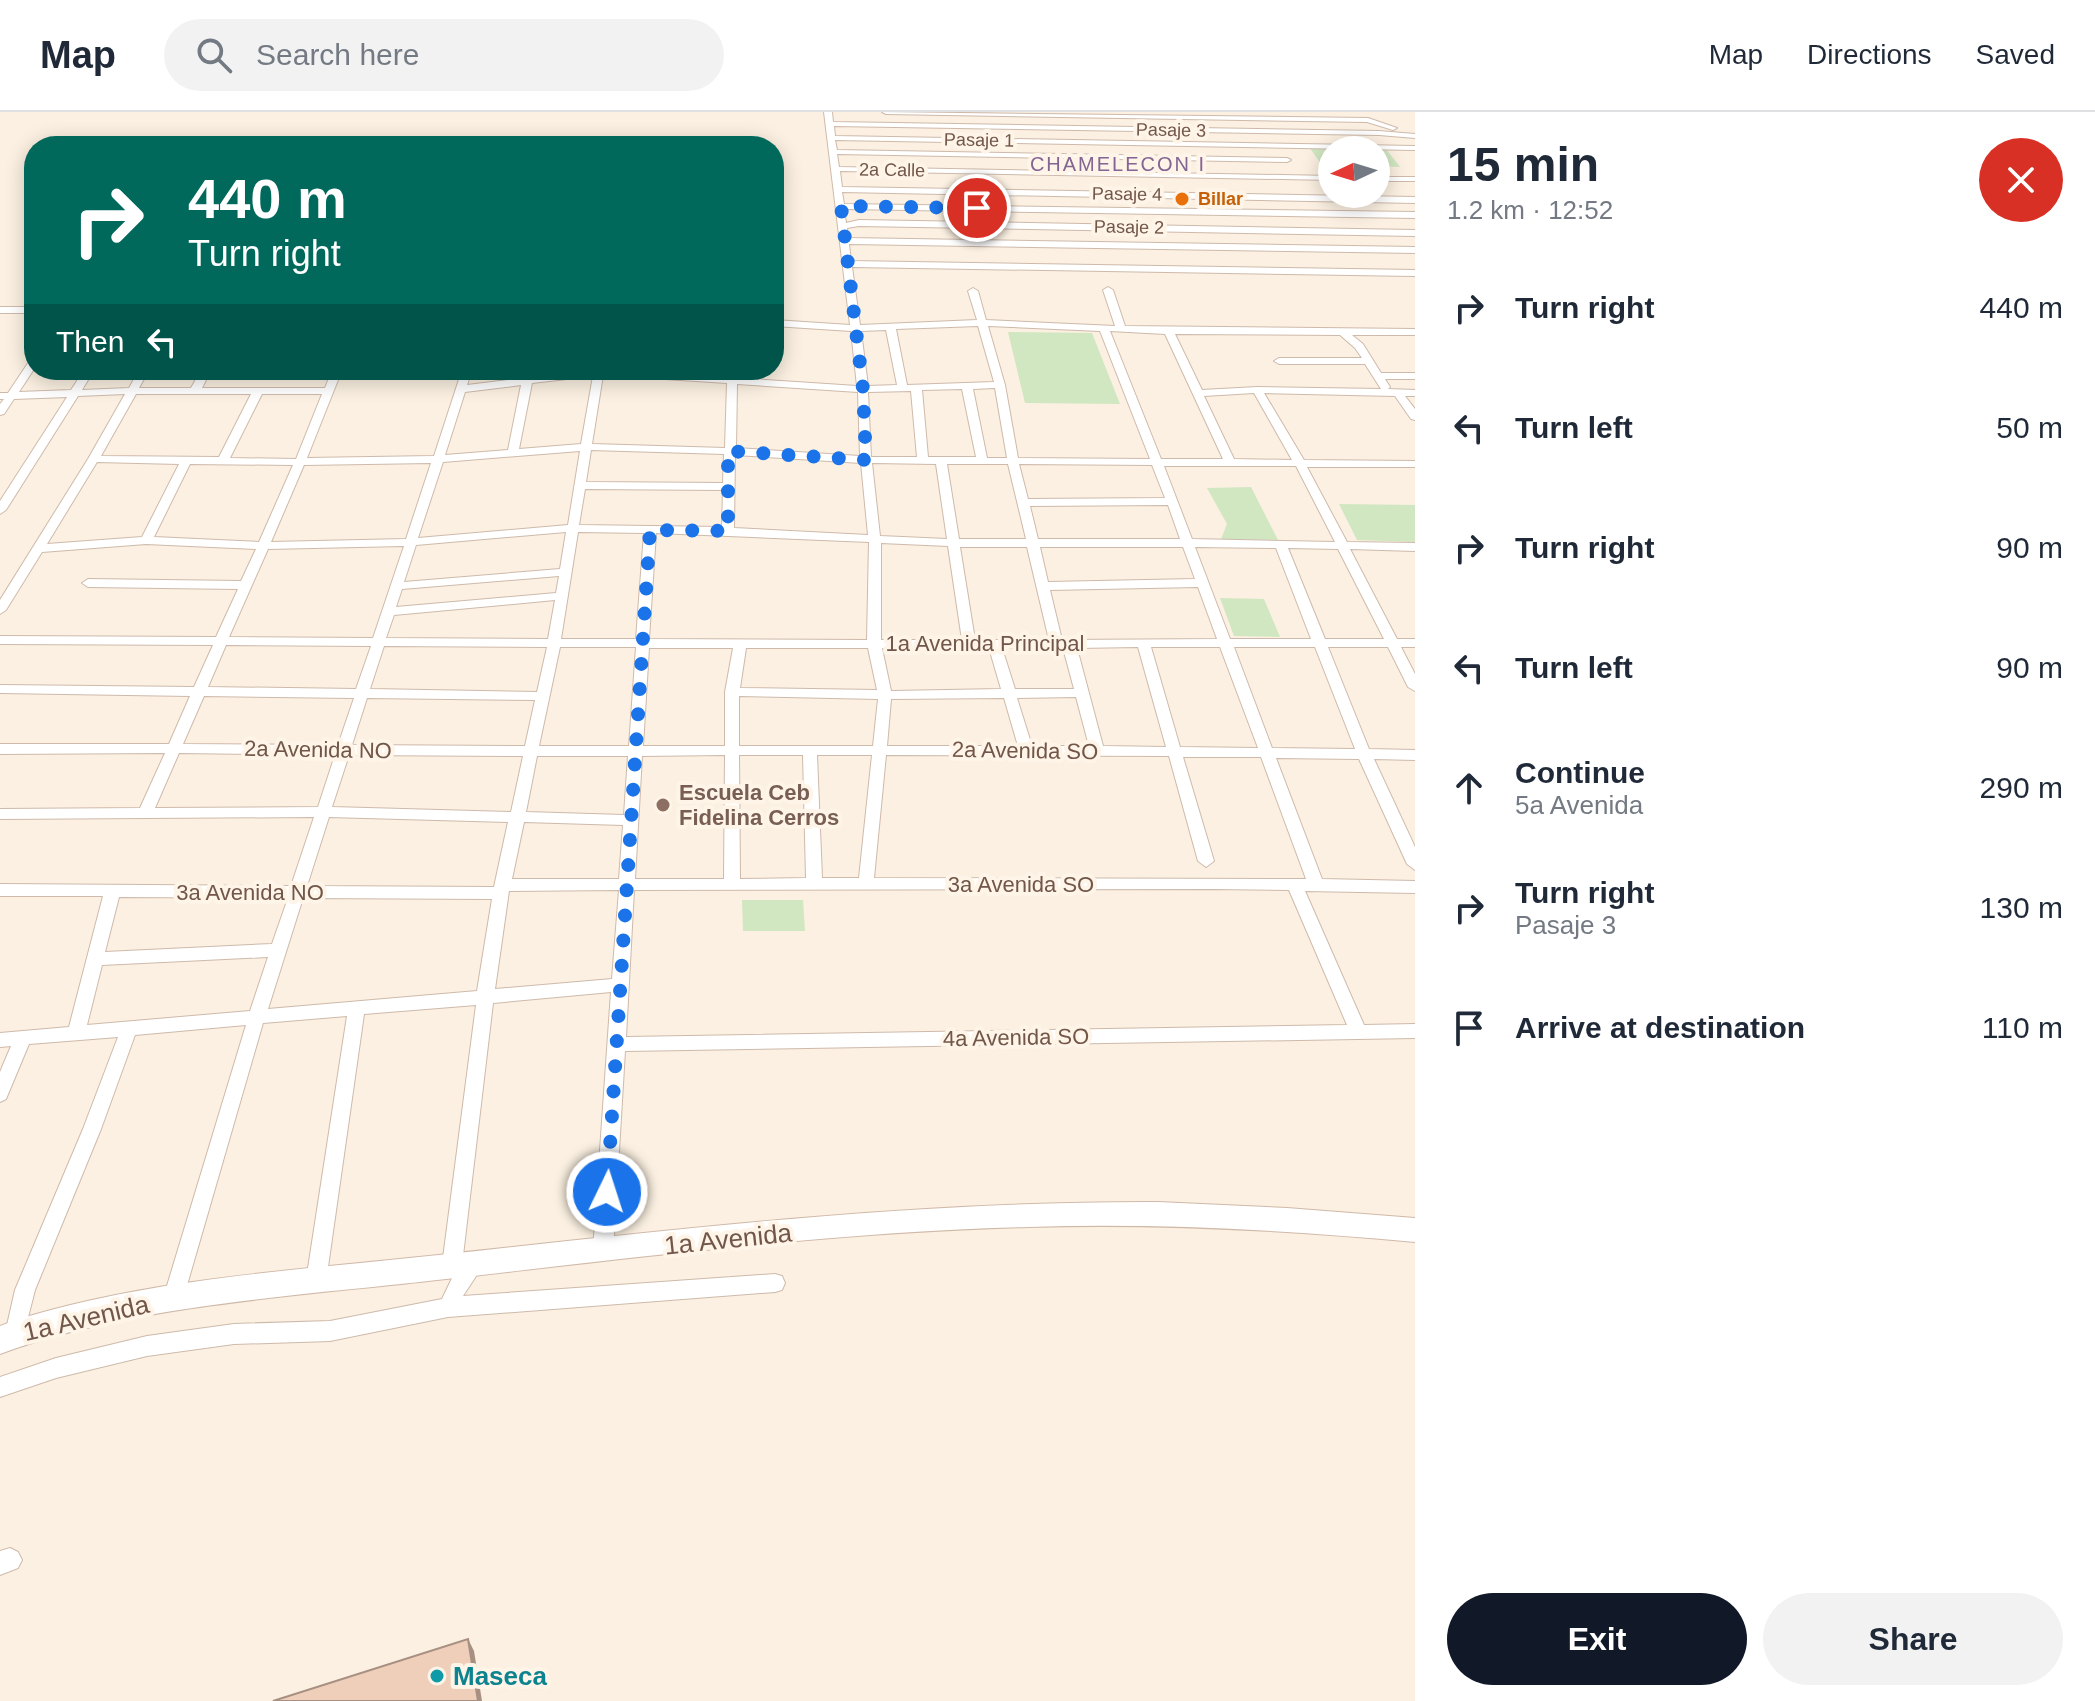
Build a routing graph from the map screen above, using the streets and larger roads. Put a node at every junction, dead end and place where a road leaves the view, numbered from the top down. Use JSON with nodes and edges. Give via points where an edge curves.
{"nodes":[{"id":1,"x":828,"y":112,"type":"edge"},
{"id":2,"x":886,"y":112,"type":"edge"},
{"id":3,"x":981,"y":112,"type":"edge"},
{"id":4,"x":1378,"y":112,"type":"edge"},
{"id":5,"x":839,"y":114,"type":"dead end"},
{"id":6,"x":1119,"y":114,"type":"edge"},
{"id":7,"x":1257,"y":115,"type":"edge"},
{"id":8,"x":1368,"y":120,"type":"junction"},
{"id":9,"x":830,"y":124,"type":"junction"},
{"id":10,"x":985,"y":127,"type":"junction"},
{"id":11,"x":860,"y":128,"type":"junction"},
{"id":12,"x":1126,"y":129,"type":"junction"},
{"id":13,"x":1267,"y":131,"type":"junction"},
{"id":14,"x":1400,"y":132,"type":"junction"},
{"id":15,"x":1379,"y":133,"type":"junction"},
{"id":16,"x":832,"y":138,"type":"junction"},
{"id":17,"x":848,"y":138,"type":"junction"},
{"id":18,"x":887,"y":139,"type":"junction"},
{"id":19,"x":988,"y":141,"type":"junction"},
{"id":20,"x":1132,"y":143,"type":"junction"},
{"id":21,"x":1415,"y":143,"type":"edge"},
{"id":22,"x":1277,"y":145,"type":"junction"},
{"id":23,"x":834,"y":152,"type":"junction"},
{"id":24,"x":992,"y":155,"type":"junction"},
{"id":25,"x":1139,"y":157,"type":"junction"},
{"id":26,"x":1287,"y":160,"type":"junction"},
{"id":27,"x":836,"y":169,"type":"junction"},
{"id":28,"x":996,"y":172,"type":"junction"},
{"id":29,"x":1147,"y":175,"type":"junction"},
{"id":30,"x":1299,"y":177,"type":"junction"},
{"id":31,"x":1318,"y":178,"type":"edge"},
{"id":32,"x":1390,"y":179,"type":"edge"},
{"id":33,"x":1415,"y":179,"type":"edge"},
{"id":34,"x":839,"y":189,"type":"junction"},
{"id":35,"x":1001,"y":192,"type":"junction"},
{"id":36,"x":1156,"y":195,"type":"junction"},
{"id":37,"x":1312,"y":197,"type":"junction"},
{"id":38,"x":1415,"y":200,"type":"edge"},
{"id":39,"x":841,"y":206,"type":"junction"},
{"id":40,"x":1005,"y":208,"type":"junction"},
{"id":41,"x":1164,"y":211,"type":"junction"},
{"id":42,"x":1323,"y":214,"type":"junction"},
{"id":43,"x":1415,"y":215,"type":"edge"},
{"id":44,"x":1009,"y":225,"type":"junction"},
{"id":45,"x":843,"y":226,"type":"junction"},
{"id":46,"x":1172,"y":228,"type":"junction"},
{"id":47,"x":1335,"y":232,"type":"junction"},
{"id":48,"x":1415,"y":233,"type":"edge"},
{"id":49,"x":845,"y":241,"type":"junction"},
{"id":50,"x":1013,"y":244,"type":"junction"},
{"id":51,"x":1180,"y":246,"type":"junction"},
{"id":52,"x":1347,"y":249,"type":"junction"},
{"id":53,"x":1415,"y":250,"type":"edge"},
{"id":54,"x":849,"y":266,"type":"junction"},
{"id":55,"x":1020,"y":269,"type":"junction"},
{"id":56,"x":1192,"y":273,"type":"junction"},
{"id":57,"x":1364,"y":275,"type":"junction"},
{"id":58,"x":1415,"y":276,"type":"edge"},
{"id":59,"x":1108,"y":290,"type":"dead end"},
{"id":60,"x":973,"y":291,"type":"dead end"},
{"id":61,"x":984,"y":323,"type":"junction"},
{"id":62,"x":784,"y":324,"type":"edge"},
{"id":63,"x":890,"y":326,"type":"junction"},
{"id":64,"x":856,"y":328,"type":"junction"},
{"id":65,"x":1104,"y":328,"type":"junction"},
{"id":66,"x":1121,"y":329,"type":"junction"},
{"id":67,"x":1169,"y":331,"type":"junction"},
{"id":68,"x":1342,"y":331,"type":"junction"},
{"id":69,"x":1355,"y":331,"type":"junction"},
{"id":70,"x":1415,"y":332,"type":"edge"},
{"id":71,"x":1359,"y":346,"type":"junction"},
{"id":72,"x":1279,"y":361,"type":"dead end"},
{"id":73,"x":1369,"y":361,"type":"junction"},
{"id":74,"x":24,"y":374,"type":"edge"},
{"id":75,"x":1378,"y":376,"type":"junction"},
{"id":76,"x":1415,"y":376,"type":"edge"},
{"id":77,"x":83,"y":380,"type":"edge"},
{"id":78,"x":137,"y":380,"type":"edge"},
{"id":79,"x":201,"y":380,"type":"edge"},
{"id":80,"x":332,"y":380,"type":"edge"},
{"id":81,"x":464,"y":380,"type":"edge"},
{"id":82,"x":540,"y":380,"type":"edge"},
{"id":83,"x":597,"y":380,"type":"edge"},
{"id":84,"x":732,"y":380,"type":"edge"},
{"id":85,"x":772,"y":380,"type":"edge"},
{"id":86,"x":527,"y":382,"type":"junction"},
{"id":87,"x":1000,"y":385,"type":"junction"},
{"id":88,"x":967,"y":386,"type":"junction"},
{"id":89,"x":916,"y":387,"type":"junction"},
{"id":90,"x":1385,"y":387,"type":"dead end"},
{"id":91,"x":903,"y":388,"type":"junction"},
{"id":92,"x":462,"y":389,"type":"junction"},
{"id":93,"x":863,"y":389,"type":"junction"},
{"id":94,"x":1257,"y":390,"type":"junction"},
{"id":95,"x":130,"y":391,"type":"junction"},
{"id":96,"x":195,"y":391,"type":"junction"},
{"id":97,"x":258,"y":391,"type":"junction"},
{"id":98,"x":326,"y":391,"type":"junction"},
{"id":99,"x":75,"y":393,"type":"junction"},
{"id":100,"x":1200,"y":393,"type":"junction"},
{"id":101,"x":1398,"y":393,"type":"junction"},
{"id":102,"x":1415,"y":393,"type":"edge"},
{"id":103,"x":6,"y":396,"type":"edge"},
{"id":104,"x":0,"y":412,"type":"edge"},
{"id":105,"x":1415,"y":417,"type":"edge"},
{"id":106,"x":585,"y":447,"type":"junction"},
{"id":107,"x":728,"y":451,"type":"junction"},
{"id":108,"x":513,"y":454,"type":"junction"},
{"id":109,"x":94,"y":459,"type":"junction"},
{"id":110,"x":440,"y":459,"type":"junction"},
{"id":111,"x":186,"y":460,"type":"junction"},
{"id":112,"x":223,"y":460,"type":"junction"},
{"id":113,"x":866,"y":460,"type":"junction"},
{"id":114,"x":923,"y":461,"type":"junction"},
{"id":115,"x":300,"y":462,"type":"junction"},
{"id":116,"x":941,"y":462,"type":"junction"},
{"id":117,"x":982,"y":462,"type":"junction"},
{"id":118,"x":1013,"y":462,"type":"junction"},
{"id":119,"x":1156,"y":462,"type":"junction"},
{"id":120,"x":1230,"y":462,"type":"junction"},
{"id":121,"x":1300,"y":463,"type":"junction"},
{"id":122,"x":1415,"y":464,"type":"edge"},
{"id":123,"x":579,"y":485,"type":"junction"},
{"id":124,"x":728,"y":487,"type":"junction"},
{"id":125,"x":1172,"y":501,"type":"junction"},
{"id":126,"x":1023,"y":503,"type":"junction"},
{"id":127,"x":0,"y":510,"type":"edge"},
{"id":128,"x":571,"y":528,"type":"junction"},
{"id":129,"x":650,"y":530,"type":"junction"},
{"id":130,"x":728,"y":531,"type":"junction"},
{"id":131,"x":146,"y":540,"type":"junction"},
{"id":132,"x":875,"y":541,"type":"junction"},
{"id":133,"x":412,"y":542,"type":"junction"},
{"id":134,"x":953,"y":543,"type":"junction"},
{"id":135,"x":1188,"y":543,"type":"junction"},
{"id":136,"x":1033,"y":544,"type":"junction"},
{"id":137,"x":1280,"y":544,"type":"junction"},
{"id":138,"x":1340,"y":545,"type":"junction"},
{"id":139,"x":262,"y":546,"type":"junction"},
{"id":140,"x":1415,"y":547,"type":"edge"},
{"id":141,"x":36,"y":549,"type":"junction"},
{"id":142,"x":566,"y":572,"type":"junction"},
{"id":143,"x":88,"y":583,"type":"dead end"},
{"id":144,"x":1203,"y":583,"type":"junction"},
{"id":145,"x":245,"y":585,"type":"junction"},
{"id":146,"x":397,"y":586,"type":"junction"},
{"id":147,"x":1043,"y":586,"type":"junction"},
{"id":148,"x":562,"y":596,"type":"junction"},
{"id":149,"x":0,"y":610,"type":"edge"},
{"id":150,"x":388,"y":612,"type":"junction"},
{"id":151,"x":0,"y":640,"type":"edge"},
{"id":152,"x":223,"y":640,"type":"junction"},
{"id":153,"x":379,"y":642,"type":"junction"},
{"id":154,"x":994,"y":642,"type":"junction"},
{"id":155,"x":1226,"y":642,"type":"junction"},
{"id":156,"x":554,"y":643,"type":"junction"},
{"id":157,"x":643,"y":643,"type":"junction"},
{"id":158,"x":874,"y":643,"type":"junction"},
{"id":159,"x":1143,"y":643,"type":"junction"},
{"id":160,"x":1321,"y":643,"type":"junction"},
{"id":161,"x":1392,"y":643,"type":"junction"},
{"id":162,"x":1415,"y":643,"type":"edge"},
{"id":163,"x":740,"y":644,"type":"junction"},
{"id":164,"x":969,"y":644,"type":"junction"},
{"id":165,"x":1063,"y":644,"type":"junction"},
{"id":166,"x":1415,"y":687,"type":"edge"},
{"id":167,"x":0,"y":689,"type":"edge"},
{"id":168,"x":200,"y":691,"type":"junction"},
{"id":169,"x":732,"y":692,"type":"junction"},
{"id":170,"x":1007,"y":692,"type":"junction"},
{"id":171,"x":1080,"y":693,"type":"junction"},
{"id":172,"x":362,"y":694,"type":"junction"},
{"id":173,"x":885,"y":695,"type":"junction"},
{"id":174,"x":542,"y":696,"type":"junction"},
{"id":175,"x":175,"y":747,"type":"junction"},
{"id":176,"x":733,"y":748,"type":"junction"},
{"id":177,"x":879,"y":748,"type":"junction"},
{"id":178,"x":0,"y":749,"type":"edge"},
{"id":179,"x":344,"y":749,"type":"junction"},
{"id":180,"x":810,"y":749,"type":"junction"},
{"id":181,"x":1026,"y":750,"type":"junction"},
{"id":182,"x":531,"y":751,"type":"junction"},
{"id":183,"x":636,"y":751,"type":"junction"},
{"id":184,"x":1097,"y":751,"type":"junction"},
{"id":185,"x":1175,"y":752,"type":"junction"},
{"id":186,"x":1268,"y":753,"type":"junction"},
{"id":187,"x":1364,"y":754,"type":"junction"},
{"id":188,"x":1415,"y":755,"type":"edge"},
{"id":189,"x":146,"y":812,"type":"junction"},
{"id":190,"x":323,"y":812,"type":"junction"},
{"id":191,"x":0,"y":814,"type":"edge"},
{"id":192,"x":519,"y":817,"type":"junction"},
{"id":193,"x":631,"y":820,"type":"junction"},
{"id":194,"x":1206,"y":861,"type":"dead end"},
{"id":195,"x":1415,"y":864,"type":"edge"},
{"id":196,"x":732,"y":883,"type":"junction"},
{"id":197,"x":627,"y":884,"type":"junction"},
{"id":198,"x":866,"y":884,"type":"junction"},
{"id":199,"x":814,"y":885,"type":"junction"},
{"id":200,"x":1296,"y":887,"type":"junction"},
{"id":201,"x":1317,"y":887,"type":"junction"},
{"id":202,"x":1415,"y":887,"type":"edge"},
{"id":203,"x":502,"y":889,"type":"junction"},
{"id":204,"x":0,"y":890,"type":"edge"},
{"id":205,"x":112,"y":892,"type":"junction"},
{"id":206,"x":298,"y":892,"type":"junction"},
{"id":207,"x":279,"y":950,"type":"junction"},
{"id":208,"x":95,"y":959,"type":"junction"},
{"id":209,"x":620,"y":985,"type":"junction"},
{"id":210,"x":485,"y":997,"type":"junction"},
{"id":211,"x":357,"y":1007,"type":"junction"},
{"id":212,"x":257,"y":1016,"type":"junction"},
{"id":213,"x":129,"y":1029,"type":"junction"},
{"id":214,"x":1358,"y":1031,"type":"junction"},
{"id":215,"x":1415,"y":1031,"type":"edge"},
{"id":216,"x":76,"y":1033,"type":"junction"},
{"id":217,"x":23,"y":1038,"type":"junction"},
{"id":218,"x":0,"y":1040,"type":"edge"},
{"id":219,"x":617,"y":1044,"type":"junction"},
{"id":220,"x":0,"y":1094,"type":"edge"},
{"id":221,"x":1415,"y":1230,"type":"edge"},
{"id":222,"x":603,"y":1251,"type":"junction"},
{"id":223,"x":463,"y":1265,"type":"junction"},
{"id":224,"x":316,"y":1281,"type":"junction"},
{"id":225,"x":775,"y":1283,"type":"dead end"},
{"id":226,"x":173,"y":1299,"type":"junction"},
{"id":227,"x":448,"y":1307,"type":"junction"},
{"id":228,"x":8,"y":1337,"type":"edge"},
{"id":229,"x":0,"y":1387,"type":"edge"}],
"edges":[{"from":1,"to":9,"type":"street"},
{"from":2,"to":3,"type":"street"},
{"from":3,"to":6,"type":"street"},
{"from":3,"to":10,"type":"street"},
{"from":4,"to":14,"type":"street"},
{"from":5,"to":11,"type":"street"},
{"from":6,"to":7,"type":"street"},
{"from":6,"to":12,"type":"street"},
{"from":7,"to":8,"type":"street"},
{"from":7,"to":13,"type":"street"},
{"from":8,"to":14,"type":"street"},
{"from":8,"to":15,"type":"street"},
{"from":9,"to":11,"type":"street","name":"Pasaje 3"},
{"from":9,"to":16,"type":"street"},
{"from":10,"to":11,"type":"street","name":"Pasaje 3"},
{"from":10,"to":12,"type":"street","name":"Pasaje 3"},
{"from":10,"to":19,"type":"street"},
{"from":11,"to":17,"type":"street"},
{"from":11,"to":18,"type":"street"},
{"from":12,"to":13,"type":"street","name":"Pasaje 3"},
{"from":12,"to":20,"type":"street"},
{"from":13,"to":15,"type":"street","name":"Pasaje 3"},
{"from":13,"to":22,"type":"street"},
{"from":14,"to":15,"type":"street","name":"Pasaje 3"},
{"from":14,"to":21,"type":"street","name":"Pasaje 3"},
{"from":16,"to":17,"type":"street","name":"Pasaje 1"},
{"from":16,"to":23,"type":"street"},
{"from":17,"to":18,"type":"street","name":"Pasaje 1"},
{"from":18,"to":19,"type":"street","name":"Pasaje 1"},
{"from":19,"to":20,"type":"street","name":"Pasaje 1"},
{"from":19,"to":24,"type":"street"},
{"from":20,"to":22,"type":"street","name":"Pasaje 1"},
{"from":20,"to":25,"type":"street"},
{"from":21,"to":22,"type":"street","name":"Pasaje 1"},
{"from":22,"to":26,"type":"street"},
{"from":23,"to":24,"type":"street","name":"Pasaje 1"},
{"from":23,"to":27,"type":"street"},
{"from":24,"to":25,"type":"street","name":"Pasaje 1"},
{"from":24,"to":28,"type":"street"},
{"from":25,"to":26,"type":"street","name":"Pasaje 1"},
{"from":25,"to":29,"type":"street"},
{"from":26,"to":30,"type":"street"},
{"from":27,"to":28,"type":"street","name":"2a Calle"},
{"from":27,"to":34,"type":"street"},
{"from":28,"to":29,"type":"street","name":"2a Calle"},
{"from":28,"to":35,"type":"street"},
{"from":29,"to":30,"type":"street","name":"2a Calle"},
{"from":29,"to":36,"type":"street"},
{"from":30,"to":31,"type":"street","name":"2a Calle"},
{"from":30,"to":37,"type":"street"},
{"from":32,"to":33,"type":"street"},
{"from":34,"to":35,"type":"street","name":"Pasaje 4"},
{"from":34,"to":39,"type":"street"},
{"from":35,"to":36,"type":"street","name":"Pasaje 4"},
{"from":35,"to":40,"type":"street"},
{"from":36,"to":37,"type":"street","name":"Pasaje 4"},
{"from":36,"to":41,"type":"street"},
{"from":37,"to":38,"type":"street","name":"Pasaje 4"},
{"from":37,"to":42,"type":"street"},
{"from":39,"to":40,"type":"street"},
{"from":39,"to":45,"type":"street"},
{"from":40,"to":41,"type":"street"},
{"from":40,"to":44,"type":"street"},
{"from":41,"to":42,"type":"street"},
{"from":41,"to":46,"type":"street"},
{"from":42,"to":43,"type":"street"},
{"from":42,"to":47,"type":"street"},
{"from":44,"to":45,"type":"street","name":"Pasaje 2"},
{"from":44,"to":46,"type":"street","name":"Pasaje 2"},
{"from":44,"to":50,"type":"street"},
{"from":45,"to":49,"type":"street"},
{"from":46,"to":47,"type":"street","name":"Pasaje 2"},
{"from":46,"to":51,"type":"street"},
{"from":47,"to":48,"type":"street","name":"Pasaje 2"},
{"from":47,"to":52,"type":"street"},
{"from":49,"to":50,"type":"street"},
{"from":49,"to":54,"type":"street"},
{"from":50,"to":51,"type":"street"},
{"from":50,"to":55,"type":"street"},
{"from":51,"to":52,"type":"street"},
{"from":51,"to":56,"type":"street"},
{"from":52,"to":53,"type":"street"},
{"from":52,"to":57,"type":"street"},
{"from":54,"to":55,"type":"street"},
{"from":54,"to":64,"type":"street"},
{"from":55,"to":56,"type":"street"},
{"from":56,"to":57,"type":"street"},
{"from":57,"to":58,"type":"street"},
{"from":59,"to":66,"type":"street"},
{"from":60,"to":61,"type":"street"},
{"from":61,"to":63,"type":"street"},
{"from":61,"to":65,"type":"street"},
{"from":61,"to":87,"type":"street"},
{"from":62,"to":64,"type":"street"},
{"from":63,"to":64,"type":"street"},
{"from":63,"to":91,"type":"street"},
{"from":64,"to":93,"type":"street"},
{"from":65,"to":66,"type":"street"},
{"from":65,"to":119,"type":"street"},
{"from":66,"to":67,"type":"street"},
{"from":67,"to":68,"type":"street"},
{"from":67,"to":100,"type":"street"},
{"from":68,"to":69,"type":"street"},
{"from":68,"to":71,"type":"street"},
{"from":69,"to":70,"type":"street"},
{"from":69,"to":71,"type":"street"},
{"from":71,"to":73,"type":"street"},
{"from":72,"to":73,"type":"street"},
{"from":73,"to":75,"type":"street"},
{"from":74,"to":103,"type":"street"},
{"from":75,"to":76,"type":"street"},
{"from":75,"to":90,"type":"street"},
{"from":77,"to":99,"type":"street"},
{"from":78,"to":95,"type":"street"},
{"from":79,"to":96,"type":"street"},
{"from":80,"to":98,"type":"street"},
{"from":81,"to":92,"type":"street"},
{"from":82,"to":86,"type":"street"},
{"from":83,"to":106,"type":"street"},
{"from":84,"to":107,"type":"street"},
{"from":85,"to":93,"type":"street"},
{"from":86,"to":92,"type":"street"},
{"from":86,"to":108,"type":"street"},
{"from":87,"to":88,"type":"street"},
{"from":87,"to":118,"type":"street"},
{"from":88,"to":89,"type":"street"},
{"from":88,"to":117,"type":"street"},
{"from":89,"to":91,"type":"street"},
{"from":89,"to":114,"type":"street"},
{"from":91,"to":93,"type":"street"},
{"from":92,"to":110,"type":"street"},
{"from":93,"to":113,"type":"street"},
{"from":94,"to":100,"type":"street"},
{"from":94,"to":101,"type":"street"},
{"from":94,"to":121,"type":"street"},
{"from":95,"to":96,"type":"street"},
{"from":95,"to":99,"type":"street"},
{"from":95,"to":109,"type":"street"},
{"from":96,"to":97,"type":"street"},
{"from":97,"to":98,"type":"street"},
{"from":97,"to":112,"type":"street"},
{"from":98,"to":115,"type":"street"},
{"from":99,"to":103,"type":"street"},
{"from":99,"to":127,"type":"street"},
{"from":100,"to":120,"type":"street"},
{"from":101,"to":102,"type":"street"},
{"from":101,"to":105,"type":"street"},
{"from":103,"to":104,"type":"street"},
{"from":106,"to":107,"type":"street"},
{"from":106,"to":108,"type":"street"},
{"from":106,"to":123,"type":"street"},
{"from":107,"to":113,"type":"street"},
{"from":107,"to":124,"type":"street"},
{"from":108,"to":110,"type":"street"},
{"from":109,"to":111,"type":"street"},
{"from":109,"to":141,"type":"street"},
{"from":110,"to":115,"type":"street"},
{"from":110,"to":133,"type":"street"},
{"from":111,"to":112,"type":"street"},
{"from":111,"to":131,"type":"street"},
{"from":112,"to":115,"type":"street"},
{"from":113,"to":114,"type":"street"},
{"from":113,"to":132,"type":"street"},
{"from":114,"to":116,"type":"street"},
{"from":115,"to":139,"type":"street"},
{"from":116,"to":117,"type":"street"},
{"from":116,"to":134,"type":"street"},
{"from":117,"to":118,"type":"street"},
{"from":118,"to":119,"type":"street"},
{"from":118,"to":126,"type":"street"},
{"from":119,"to":120,"type":"street"},
{"from":119,"to":125,"type":"street"},
{"from":120,"to":121,"type":"street"},
{"from":121,"to":122,"type":"street"},
{"from":121,"to":138,"type":"street"},
{"from":123,"to":124,"type":"street"},
{"from":123,"to":128,"type":"street"},
{"from":124,"to":130,"type":"street"},
{"from":125,"to":126,"type":"street"},
{"from":125,"to":135,"type":"street"},
{"from":126,"to":136,"type":"street"},
{"from":128,"to":129,"type":"street"},
{"from":128,"to":133,"type":"street"},
{"from":128,"to":142,"type":"street"},
{"from":129,"to":130,"type":"street"},
{"from":129,"to":157,"type":"street"},
{"from":130,"to":132,"type":"street"},
{"from":131,"to":139,"type":"street"},
{"from":131,"to":141,"type":"street"},
{"from":132,"to":134,"type":"street"},
{"from":132,"to":158,"type":"street"},
{"from":133,"to":139,"type":"street"},
{"from":133,"to":146,"type":"street"},
{"from":134,"to":136,"type":"street"},
{"from":134,"to":164,"type":"street"},
{"from":135,"to":136,"type":"street"},
{"from":135,"to":137,"type":"street"},
{"from":135,"to":144,"type":"street"},
{"from":136,"to":147,"type":"street"},
{"from":137,"to":138,"type":"street"},
{"from":137,"to":160,"type":"street"},
{"from":138,"to":140,"type":"street"},
{"from":138,"to":161,"type":"street"},
{"from":139,"to":145,"type":"street"},
{"from":141,"to":149,"type":"street"},
{"from":142,"to":146,"type":"street"},
{"from":142,"to":148,"type":"street"},
{"from":143,"to":145,"type":"street"},
{"from":144,"to":147,"type":"street"},
{"from":144,"to":155,"type":"street"},
{"from":145,"to":152,"type":"street"},
{"from":146,"to":150,"type":"street"},
{"from":147,"to":165,"type":"street"},
{"from":148,"to":150,"type":"street"},
{"from":148,"to":156,"type":"street"},
{"from":150,"to":153,"type":"street"},
{"from":151,"to":152,"type":"street","name":"1a Avenida Principal"},
{"from":152,"to":153,"type":"street","name":"1a Avenida Principal"},
{"from":152,"to":168,"type":"street"},
{"from":153,"to":156,"type":"street","name":"1a Avenida Principal"},
{"from":153,"to":172,"type":"street"},
{"from":154,"to":164,"type":"street","name":"1a Avenida Principal"},
{"from":154,"to":165,"type":"street","name":"1a Avenida Principal"},
{"from":154,"to":170,"type":"street"},
{"from":155,"to":159,"type":"street","name":"1a Avenida Principal"},
{"from":155,"to":160,"type":"street","name":"1a Avenida Principal"},
{"from":155,"to":186,"type":"street"},
{"from":156,"to":157,"type":"street","name":"1a Avenida Principal"},
{"from":156,"to":174,"type":"street"},
{"from":157,"to":163,"type":"street","name":"1a Avenida Principal"},
{"from":157,"to":183,"type":"street"},
{"from":158,"to":163,"type":"street","name":"1a Avenida Principal"},
{"from":158,"to":164,"type":"street","name":"1a Avenida Principal"},
{"from":158,"to":173,"type":"street"},
{"from":159,"to":165,"type":"street","name":"1a Avenida Principal"},
{"from":159,"to":185,"type":"street"},
{"from":160,"to":161,"type":"street","name":"1a Avenida Principal"},
{"from":160,"to":187,"type":"street"},
{"from":161,"to":162,"type":"street","name":"1a Avenida Principal"},
{"from":161,"to":166,"type":"street"},
{"from":163,"to":169,"type":"street"},
{"from":165,"to":171,"type":"street"},
{"from":167,"to":168,"type":"street"},
{"from":168,"to":172,"type":"street"},
{"from":168,"to":175,"type":"street"},
{"from":169,"to":173,"type":"street"},
{"from":169,"to":176,"type":"street"},
{"from":170,"to":171,"type":"street"},
{"from":170,"to":173,"type":"street"},
{"from":170,"to":181,"type":"street"},
{"from":171,"to":184,"type":"street"},
{"from":172,"to":174,"type":"street"},
{"from":172,"to":179,"type":"street"},
{"from":173,"to":177,"type":"street"},
{"from":174,"to":182,"type":"street"},
{"from":175,"to":178,"type":"street","name":"2a Avenida NO"},
{"from":175,"to":179,"type":"street","name":"2a Avenida NO"},
{"from":175,"to":189,"type":"street"},
{"from":176,"to":180,"type":"street","name":"2a Avenida SO"},
{"from":176,"to":183,"type":"street","name":"2a Avenida SO"},
{"from":176,"to":196,"type":"street"},
{"from":177,"to":180,"type":"street","name":"2a Avenida SO"},
{"from":177,"to":181,"type":"street","name":"2a Avenida SO"},
{"from":177,"to":198,"type":"street"},
{"from":179,"to":182,"type":"street","name":"2a Avenida NO"},
{"from":179,"to":190,"type":"street"},
{"from":180,"to":199,"type":"street"},
{"from":181,"to":184,"type":"street","name":"2a Avenida SO"},
{"from":182,"to":183,"type":"street","name":"2a Avenida NO"},
{"from":182,"to":192,"type":"street"},
{"from":183,"to":193,"type":"street"},
{"from":184,"to":185,"type":"street","name":"2a Avenida SO"},
{"from":185,"to":186,"type":"street","name":"2a Avenida SO"},
{"from":185,"to":194,"type":"street"},
{"from":186,"to":187,"type":"street","name":"2a Avenida SO"},
{"from":186,"to":201,"type":"street"},
{"from":187,"to":188,"type":"street","name":"2a Avenida SO"},
{"from":187,"to":195,"type":"street"},
{"from":189,"to":190,"type":"street"},
{"from":189,"to":191,"type":"street"},
{"from":190,"to":192,"type":"street"},
{"from":190,"to":206,"type":"street"},
{"from":192,"to":193,"type":"street"},
{"from":192,"to":203,"type":"street"},
{"from":193,"to":197,"type":"street"},
{"from":196,"to":197,"type":"street","name":"3a Avenida SO"},
{"from":196,"to":199,"type":"street","name":"3a Avenida SO"},
{"from":197,"to":203,"type":"street","name":"3a Avenida NO"},
{"from":197,"to":209,"type":"street"},
{"from":198,"to":199,"type":"street","name":"3a Avenida SO"},
{"from":198,"to":200,"type":"street","name":"3a Avenida SO"},
{"from":200,"to":201,"type":"street","name":"3a Avenida SO"},
{"from":200,"to":214,"type":"street"},
{"from":201,"to":202,"type":"street","name":"3a Avenida SO"},
{"from":203,"to":206,"type":"street","name":"3a Avenida NO"},
{"from":203,"to":210,"type":"street"},
{"from":204,"to":205,"type":"street","name":"3a Avenida NO"},
{"from":205,"to":206,"type":"street","name":"3a Avenida NO"},
{"from":205,"to":208,"type":"street"},
{"from":206,"to":207,"type":"street"},
{"from":207,"to":208,"type":"street"},
{"from":207,"to":212,"type":"street"},
{"from":208,"to":216,"type":"street"},
{"from":209,"to":210,"type":"street"},
{"from":209,"to":219,"type":"street"},
{"from":210,"to":211,"type":"street"},
{"from":210,"to":223,"type":"street"},
{"from":211,"to":212,"type":"street"},
{"from":211,"to":224,"type":"street"},
{"from":212,"to":213,"type":"street"},
{"from":212,"to":226,"type":"street"},
{"from":213,"to":216,"type":"street"},
{"from":213,"to":228,"type":"street"},
{"from":214,"to":215,"type":"street","name":"4a Avenida SO"},
{"from":214,"to":219,"type":"street","name":"4a Avenida SO"},
{"from":216,"to":217,"type":"street"},
{"from":217,"to":218,"type":"street"},
{"from":217,"to":220,"type":"street"},
{"from":219,"to":222,"type":"street"},
{"from":221,"to":222,"type":"street","name":"1a Avenida","via":[[1297,1219],[1056,1216],[903,1221]]},
{"from":222,"to":223,"type":"street","name":"1a Avenida"},
{"from":223,"to":224,"type":"street","name":"1a Avenida"},
{"from":223,"to":227,"type":"street"},
{"from":224,"to":226,"type":"street","name":"1a Avenida"},
{"from":225,"to":227,"type":"street"},
{"from":226,"to":228,"type":"street","name":"1a Avenida"},
{"from":227,"to":229,"type":"street","via":[[330,1331],[234,1334],[147,1346]]}]}
